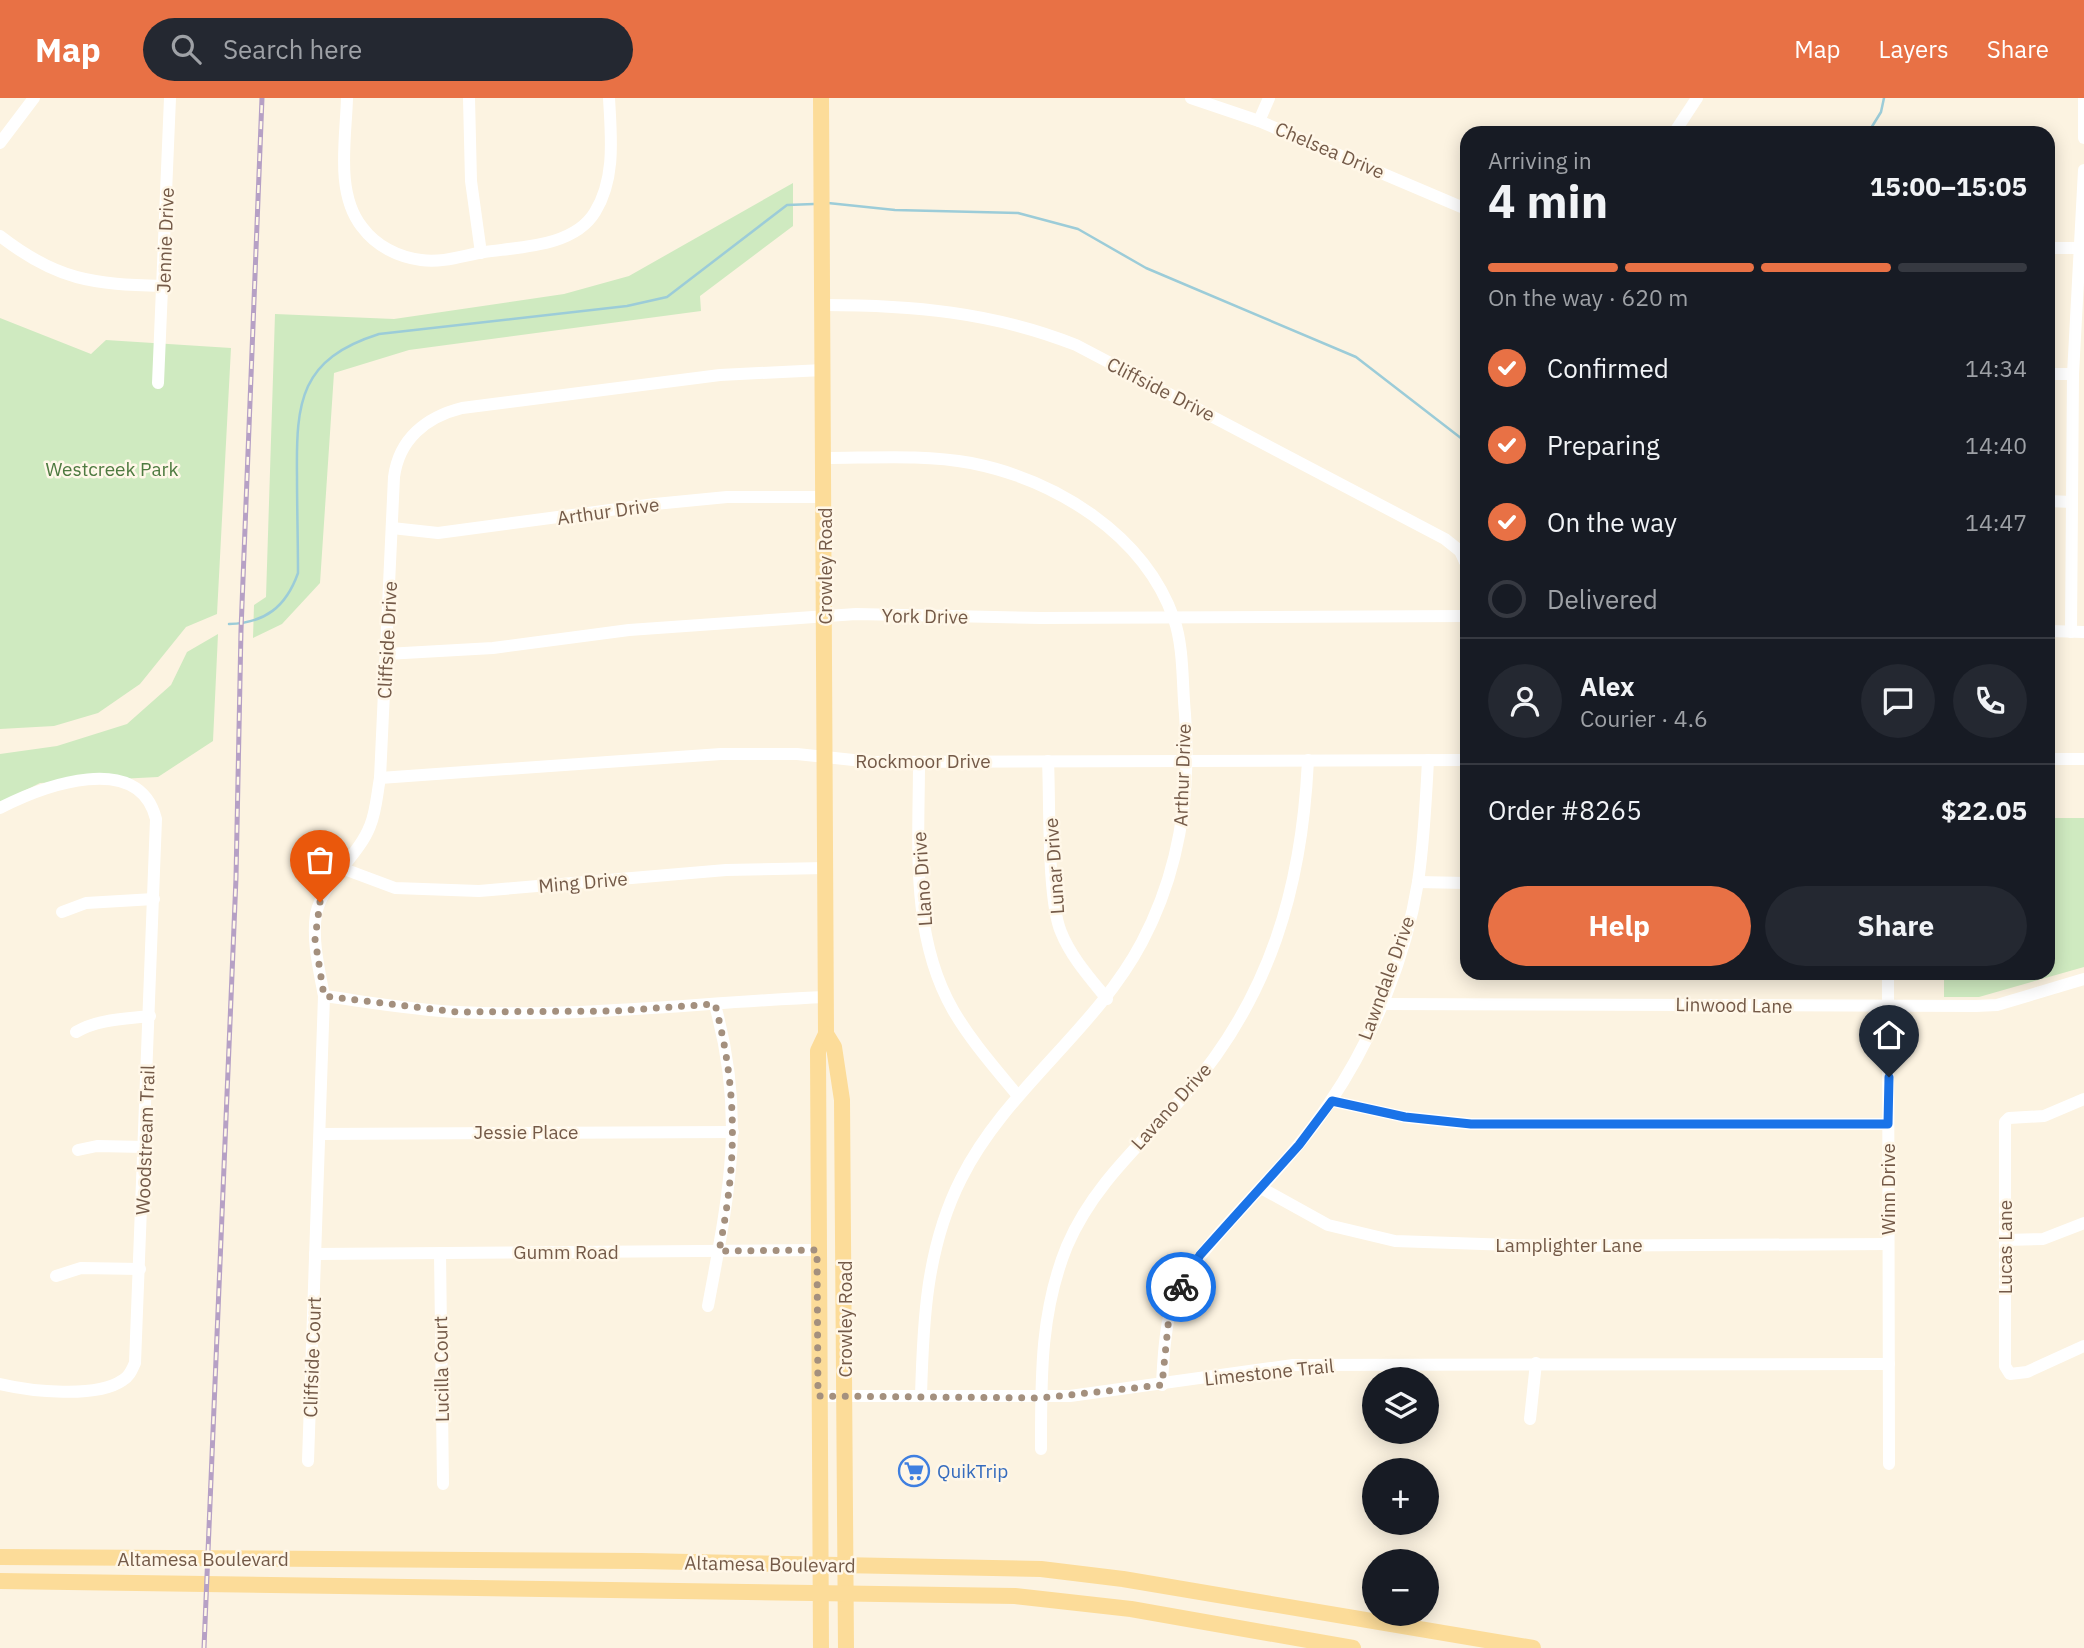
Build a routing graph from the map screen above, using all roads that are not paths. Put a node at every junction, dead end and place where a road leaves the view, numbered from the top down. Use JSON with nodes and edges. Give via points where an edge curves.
{"nodes":[{"id":1,"x":34,"y":98,"type":"edge"},
{"id":2,"x":170,"y":98,"type":"edge"},
{"id":3,"x":347,"y":98,"type":"edge"},
{"id":4,"x":470,"y":98,"type":"edge"},
{"id":5,"x":609,"y":98,"type":"edge"},
{"id":6,"x":821,"y":98,"type":"edge"},
{"id":7,"x":1191,"y":98,"type":"edge"},
{"id":8,"x":1269,"y":98,"type":"edge"},
{"id":9,"x":1697,"y":98,"type":"edge"},
{"id":10,"x":2084,"y":98,"type":"edge"},
{"id":11,"x":1259,"y":121,"type":"junction"},
{"id":12,"x":1679,"y":126,"type":"edge"},
{"id":13,"x":2084,"y":138,"type":"edge"},
{"id":14,"x":0,"y":143,"type":"edge"},
{"id":15,"x":2084,"y":170,"type":"edge"},
{"id":16,"x":1460,"y":206,"type":"edge"},
{"id":17,"x":0,"y":236,"type":"edge"},
{"id":18,"x":2055,"y":248,"type":"edge"},
{"id":19,"x":2083,"y":248,"type":"edge"},
{"id":20,"x":481,"y":253,"type":"junction"},
{"id":21,"x":163,"y":286,"type":"junction"},
{"id":22,"x":823,"y":305,"type":"junction"},
{"id":23,"x":823,"y":370,"type":"junction"},
{"id":24,"x":2055,"y":374,"type":"edge"},
{"id":25,"x":2073,"y":374,"type":"junction"},
{"id":26,"x":158,"y":383,"type":"dead end"},
{"id":27,"x":824,"y":458,"type":"junction"},
{"id":28,"x":825,"y":497,"type":"junction"},
{"id":29,"x":2055,"y":501,"type":"edge"},
{"id":30,"x":2072,"y":502,"type":"junction"},
{"id":31,"x":392,"y":528,"type":"junction"},
{"id":32,"x":1460,"y":551,"type":"edge"},
{"id":33,"x":1460,"y":616,"type":"edge"},
{"id":34,"x":1174,"y":617,"type":"junction"},
{"id":35,"x":826,"y":618,"type":"junction"},
{"id":36,"x":2055,"y":631,"type":"edge"},
{"id":37,"x":2078,"y":632,"type":"edge"},
{"id":38,"x":386,"y":654,"type":"junction"},
{"id":39,"x":826,"y":758,"type":"junction"},
{"id":40,"x":2055,"y":759,"type":"edge"},
{"id":41,"x":2084,"y":759,"type":"edge"},
{"id":42,"x":1185,"y":760,"type":"junction"},
{"id":43,"x":1308,"y":760,"type":"junction"},
{"id":44,"x":1428,"y":760,"type":"junction"},
{"id":45,"x":1460,"y":760,"type":"edge"},
{"id":46,"x":1048,"y":761,"type":"junction"},
{"id":47,"x":919,"y":762,"type":"junction"},
{"id":48,"x":380,"y":778,"type":"junction"},
{"id":49,"x":0,"y":808,"type":"edge"},
{"id":50,"x":826,"y":868,"type":"junction"},
{"id":51,"x":344,"y":869,"type":"junction"},
{"id":52,"x":1418,"y":882,"type":"junction"},
{"id":53,"x":1460,"y":883,"type":"edge"},
{"id":54,"x":154,"y":899,"type":"junction"},
{"id":55,"x":62,"y":912,"type":"dead end"},
{"id":56,"x":2084,"y":979,"type":"edge"},
{"id":57,"x":1888,"y":980,"type":"edge"},
{"id":58,"x":324,"y":996,"type":"junction"},
{"id":59,"x":826,"y":997,"type":"junction"},
{"id":60,"x":1107,"y":999,"type":"junction"},
{"id":61,"x":715,"y":1004,"type":"junction"},
{"id":62,"x":1381,"y":1004,"type":"junction"},
{"id":63,"x":1889,"y":1006,"type":"junction"},
{"id":64,"x":150,"y":1016,"type":"junction"},
{"id":65,"x":76,"y":1032,"type":"dead end"},
{"id":66,"x":826,"y":1034,"type":"junction"},
{"id":67,"x":1018,"y":1096,"type":"junction"},
{"id":68,"x":2084,"y":1099,"type":"edge"},
{"id":69,"x":1332,"y":1101,"type":"junction"},
{"id":70,"x":1888,"y":1124,"type":"junction"},
{"id":71,"x":733,"y":1132,"type":"junction"},
{"id":72,"x":320,"y":1134,"type":"junction"},
{"id":73,"x":144,"y":1147,"type":"junction"},
{"id":74,"x":78,"y":1150,"type":"dead end"},
{"id":75,"x":1261,"y":1188,"type":"junction"},
{"id":76,"x":2084,"y":1223,"type":"edge"},
{"id":77,"x":2005,"y":1240,"type":"junction"},
{"id":78,"x":1888,"y":1244,"type":"junction"},
{"id":79,"x":817,"y":1250,"type":"junction"},
{"id":80,"x":719,"y":1251,"type":"junction"},
{"id":81,"x":440,"y":1253,"type":"junction"},
{"id":82,"x":316,"y":1254,"type":"junction"},
{"id":83,"x":140,"y":1269,"type":"junction"},
{"id":84,"x":56,"y":1276,"type":"dead end"},
{"id":85,"x":708,"y":1306,"type":"dead end"},
{"id":86,"x":2084,"y":1346,"type":"edge"},
{"id":87,"x":1535,"y":1363,"type":"junction"},
{"id":88,"x":1889,"y":1364,"type":"junction"},
{"id":89,"x":0,"y":1384,"type":"edge"},
{"id":90,"x":1162,"y":1385,"type":"junction"},
{"id":91,"x":818,"y":1396,"type":"junction"},
{"id":92,"x":845,"y":1396,"type":"junction"},
{"id":93,"x":922,"y":1396,"type":"junction"},
{"id":94,"x":1041,"y":1398,"type":"junction"},
{"id":95,"x":1530,"y":1419,"type":"dead end"},
{"id":96,"x":1041,"y":1449,"type":"dead end"},
{"id":97,"x":308,"y":1461,"type":"dead end"},
{"id":98,"x":1889,"y":1464,"type":"dead end"},
{"id":99,"x":443,"y":1484,"type":"dead end"},
{"id":100,"x":0,"y":1557,"type":"edge"},
{"id":101,"x":618,"y":1560,"type":"junction"},
{"id":102,"x":820,"y":1566,"type":"junction"},
{"id":103,"x":846,"y":1566,"type":"junction"},
{"id":104,"x":1071,"y":1573,"type":"junction"},
{"id":105,"x":0,"y":1581,"type":"edge"},
{"id":106,"x":609,"y":1588,"type":"junction"},
{"id":107,"x":821,"y":1592,"type":"junction"},
{"id":108,"x":846,"y":1593,"type":"junction"},
{"id":109,"x":1067,"y":1601,"type":"junction"},
{"id":110,"x":1450,"y":1641,"type":"edge"},
{"id":111,"x":821,"y":1648,"type":"edge"},
{"id":112,"x":846,"y":1648,"type":"edge"},
{"id":113,"x":1353,"y":1648,"type":"edge"},
{"id":114,"x":1533,"y":1648,"type":"edge"}],
"edges":[{"from":1,"to":14,"type":"street"},
{"from":2,"to":21,"type":"street","name":"Jennie Drive"},
{"from":3,"to":20,"type":"street","via":[[345,180],[349,205],[360,226],[385,249],[421,260]]},
{"from":4,"to":20,"type":"street","via":[[471,181]]},
{"from":5,"to":20,"type":"street","via":[[608,180],[594,214],[557,239]]},
{"from":6,"to":22,"type":"main road","name":"Crowley Road"},
{"from":7,"to":11,"type":"street","name":"Chelsea Drive"},
{"from":8,"to":11,"type":"street"},
{"from":9,"to":12,"type":"street"},
{"from":10,"to":13,"type":"street"},
{"from":11,"to":16,"type":"street","name":"Chelsea Drive"},
{"from":15,"to":19,"type":"street"},
{"from":17,"to":21,"type":"street","via":[[69,277]]},
{"from":18,"to":19,"type":"street"},
{"from":19,"to":25,"type":"street"},
{"from":21,"to":26,"type":"street","name":"Jennie Drive"},
{"from":22,"to":23,"type":"main road","name":"Crowley Road"},
{"from":22,"to":32,"type":"street","name":"Cliffside Drive","via":[[961,312],[1020,325],[1076,345]]},
{"from":23,"to":27,"type":"main road","name":"Crowley Road"},
{"from":23,"to":31,"type":"street","name":"Cliffside Drive","via":[[720,375],[447,412],[416,430],[399,454]]},
{"from":24,"to":25,"type":"street"},
{"from":25,"to":30,"type":"street"},
{"from":27,"to":28,"type":"main road","name":"Crowley Road"},
{"from":27,"to":34,"type":"street","name":"Arthur Drive","via":[[951,461],[1042,486],[1091,515],[1125,543],[1146,567]]},
{"from":28,"to":31,"type":"street","name":"Arthur Drive","via":[[727,497],[438,533]]},
{"from":28,"to":35,"type":"main road","name":"Crowley Road"},
{"from":29,"to":30,"type":"street"},
{"from":30,"to":37,"type":"street"},
{"from":31,"to":38,"type":"street","name":"Cliffside Drive"},
{"from":33,"to":34,"type":"street","name":"York Drive"},
{"from":34,"to":35,"type":"street","name":"York Drive","via":[[856,614]]},
{"from":34,"to":42,"type":"street","name":"Arthur Drive","via":[[1180,649]]},
{"from":35,"to":38,"type":"street","name":"York Drive","via":[[685,625],[493,649]]},
{"from":35,"to":39,"type":"main road","name":"Crowley Road"},
{"from":36,"to":37,"type":"street"},
{"from":38,"to":48,"type":"street","name":"Cliffside Drive"},
{"from":39,"to":47,"type":"street","name":"Rockmoor Drive"},
{"from":39,"to":48,"type":"street","name":"Rockmoor Drive","via":[[721,754]]},
{"from":39,"to":50,"type":"main road","name":"Crowley Road"},
{"from":40,"to":41,"type":"street"},
{"from":42,"to":43,"type":"street","name":"Rockmoor Drive"},
{"from":42,"to":46,"type":"street","name":"Rockmoor Drive"},
{"from":42,"to":60,"type":"street","name":"Arthur Drive","via":[[1182,825],[1171,872],[1143,941]]},
{"from":43,"to":44,"type":"street","name":"Rockmoor Drive"},
{"from":43,"to":94,"type":"street","name":"Lavano Drive","via":[[1296,874],[1263,976],[1211,1062],[1092,1198],[1052,1289],[1043,1334]]},
{"from":44,"to":45,"type":"street","name":"Rockmoor Drive"},
{"from":44,"to":52,"type":"street","name":"Lawndale Drive"},
{"from":46,"to":47,"type":"street","name":"Rockmoor Drive"},
{"from":46,"to":60,"type":"street","name":"Lunar Drive","via":[[1059,930]]},
{"from":47,"to":67,"type":"street","name":"Llano Drive","via":[[920,895],[927,943],[953,1010]]},
{"from":48,"to":51,"type":"street","name":"Cliffside Drive","via":[[370,828]]},
{"from":49,"to":54,"type":"street","name":"Woodstream Trail","via":[[54,786],[99,780],[128,782],[149,798],[156,819]]},
{"from":50,"to":51,"type":"street","name":"Ming Drive","via":[[726,870],[479,891],[395,888]]},
{"from":50,"to":59,"type":"main road","name":"Crowley Road"},
{"from":51,"to":58,"type":"street","name":"Cliffside Drive","via":[[316,915]]},
{"from":52,"to":53,"type":"street"},
{"from":52,"to":62,"type":"street","name":"Lawndale Drive"},
{"from":54,"to":55,"type":"street","via":[[86,903]]},
{"from":54,"to":64,"type":"street","name":"Woodstream Trail"},
{"from":56,"to":63,"type":"street","name":"Linwood Lane","via":[[1997,1004]]},
{"from":57,"to":63,"type":"street","name":"Winn Drive"},
{"from":58,"to":61,"type":"street","via":[[479,1013]]},
{"from":58,"to":72,"type":"street","name":"Cliffside Drive"},
{"from":59,"to":61,"type":"street"},
{"from":59,"to":66,"type":"main road","name":"Crowley Road"},
{"from":60,"to":67,"type":"street","name":"Arthur Drive"},
{"from":61,"to":71,"type":"street","via":[[733,1091]]},
{"from":62,"to":63,"type":"street","name":"Linwood Lane"},
{"from":62,"to":69,"type":"street","name":"Lawndale Drive"},
{"from":63,"to":70,"type":"street","name":"Winn Drive"},
{"from":64,"to":65,"type":"street","via":[[107,1021]]},
{"from":64,"to":73,"type":"street","name":"Woodstream Trail"},
{"from":66,"to":79,"type":"main road","name":"Crowley Road","via":[[818,1051]]},
{"from":66,"to":92,"type":"main road","name":"Crowley Road","via":[[834,1047],[842,1100]]},
{"from":67,"to":93,"type":"street","name":"Arthur Drive","via":[[961,1178],[937,1243],[924,1306]]},
{"from":68,"to":77,"type":"street","name":"Lucas Lane","via":[[2045,1116],[2005,1122]]},
{"from":69,"to":70,"type":"street","via":[[1405,1117],[1471,1124]]},
{"from":69,"to":75,"type":"street","name":"Lawndale Drive"},
{"from":70,"to":78,"type":"street","name":"Winn Drive"},
{"from":71,"to":72,"type":"street","name":"Jessie Place"},
{"from":71,"to":80,"type":"street"},
{"from":72,"to":82,"type":"street","name":"Cliffside Drive"},
{"from":73,"to":74,"type":"street"},
{"from":73,"to":83,"type":"street","name":"Woodstream Trail"},
{"from":75,"to":78,"type":"street","name":"Lamplighter Lane","via":[[1328,1225],[1395,1241],[1542,1246]]},
{"from":75,"to":90,"type":"street","name":"Lawndale Drive","via":[[1200,1255],[1183,1283],[1169,1316]]},
{"from":76,"to":77,"type":"street","via":[[2043,1239]]},
{"from":77,"to":86,"type":"street","name":"Lucas Lane","via":[[2005,1366],[2010,1374],[2027,1372]]},
{"from":78,"to":88,"type":"street","name":"Winn Drive"},
{"from":79,"to":80,"type":"street","name":"Gumm Road"},
{"from":79,"to":91,"type":"main road","name":"Crowley Road"},
{"from":80,"to":81,"type":"street","name":"Gumm Road"},
{"from":80,"to":85,"type":"street"},
{"from":81,"to":82,"type":"street","name":"Gumm Road"},
{"from":81,"to":99,"type":"street","name":"Lucilla Court"},
{"from":82,"to":97,"type":"street","name":"Cliffside Court"},
{"from":83,"to":84,"type":"street","via":[[80,1268]]},
{"from":83,"to":89,"type":"street","name":"Woodstream Trail","via":[[137,1353],[123,1380],[95,1389],[47,1391]]},
{"from":87,"to":88,"type":"street","name":"Limestone Trail"},
{"from":87,"to":90,"type":"street","name":"Limestone Trail","via":[[1293,1365]]},
{"from":87,"to":95,"type":"street"},
{"from":88,"to":98,"type":"street","name":"Winn Drive"},
{"from":90,"to":94,"type":"street","name":"Limestone Trail"},
{"from":91,"to":92,"type":"street","name":"Limestone Trail"},
{"from":91,"to":102,"type":"main road","name":"Crowley Road"},
{"from":92,"to":93,"type":"street","name":"Limestone Trail"},
{"from":92,"to":103,"type":"main road","name":"Crowley Road"},
{"from":93,"to":94,"type":"street","name":"Limestone Trail"},
{"from":94,"to":96,"type":"street","name":"Lavano Drive"},
{"from":100,"to":101,"type":"main road","name":"Altamesa Boulevard"},
{"from":101,"to":102,"type":"main road","name":"Altamesa Boulevard"},
{"from":101,"to":106,"type":"main road"},
{"from":102,"to":103,"type":"main road","name":"Altamesa Boulevard"},
{"from":102,"to":107,"type":"main road","name":"Crowley Road"},
{"from":103,"to":104,"type":"main road","name":"Altamesa Boulevard"},
{"from":103,"to":108,"type":"main road","name":"Crowley Road"},
{"from":104,"to":109,"type":"main road"},
{"from":104,"to":110,"type":"main road","name":"Altamesa Boulevard"},
{"from":105,"to":106,"type":"main road","name":"Altamesa Boulevard"},
{"from":106,"to":107,"type":"main road","name":"Altamesa Boulevard"},
{"from":107,"to":108,"type":"main road","name":"Altamesa Boulevard"},
{"from":107,"to":111,"type":"main road","name":"Crowley Road"},
{"from":108,"to":109,"type":"main road","name":"Altamesa Boulevard"},
{"from":108,"to":112,"type":"main road","name":"Crowley Road"},
{"from":109,"to":113,"type":"main road","name":"Altamesa Boulevard"},
{"from":110,"to":114,"type":"main road","name":"Altamesa Boulevard"}]}
